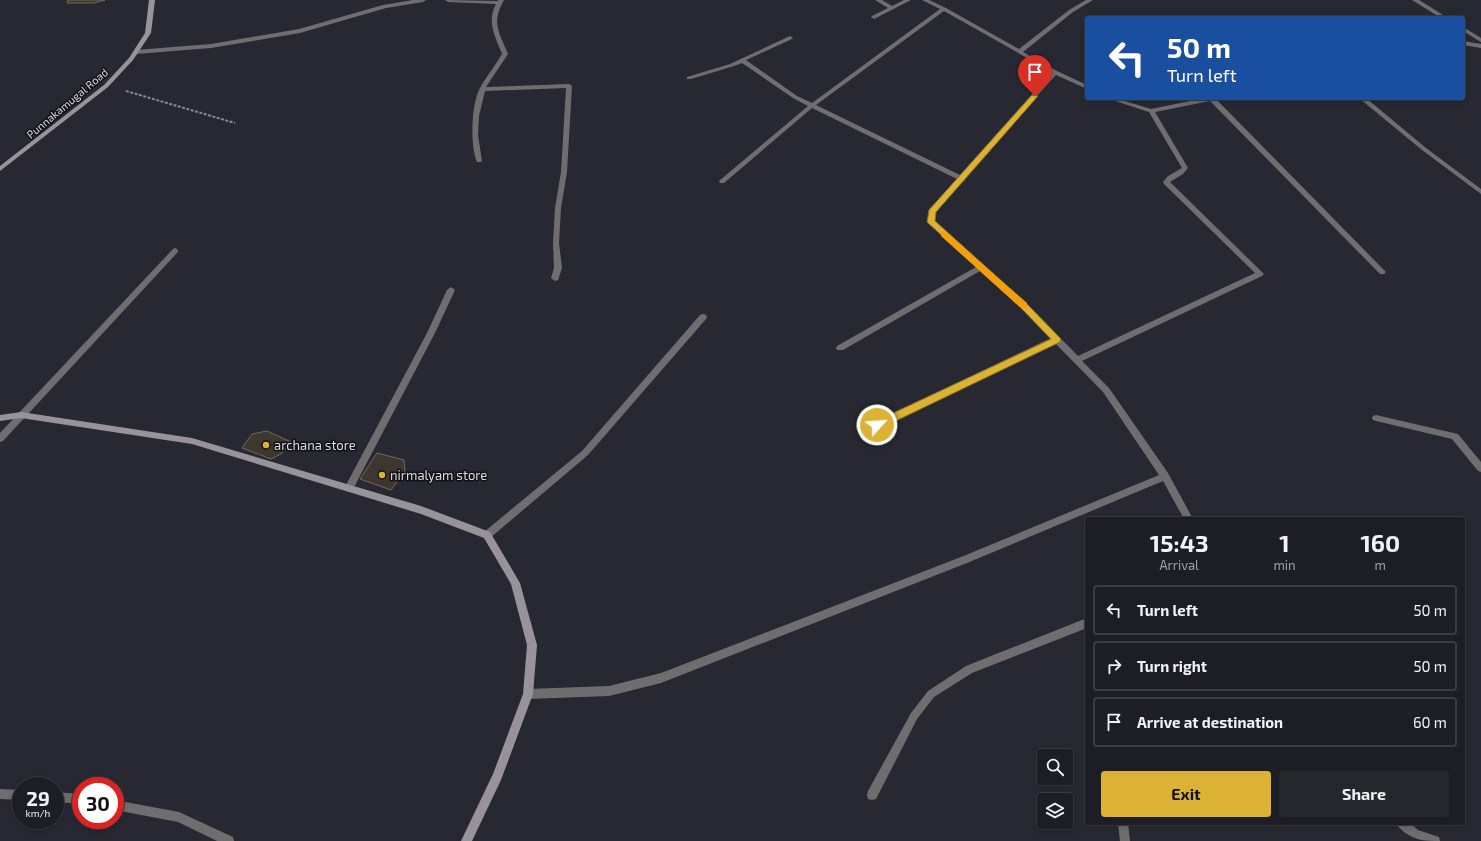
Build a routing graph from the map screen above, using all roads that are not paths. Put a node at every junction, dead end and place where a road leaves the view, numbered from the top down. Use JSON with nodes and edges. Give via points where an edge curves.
{"nodes":[{"id":1,"x":152,"y":0,"type":"edge"},
{"id":2,"x":423,"y":0,"type":"edge"},
{"id":3,"x":448,"y":0,"type":"edge"},
{"id":4,"x":878,"y":0,"type":"edge"},
{"id":5,"x":908,"y":0,"type":"edge"},
{"id":6,"x":924,"y":0,"type":"edge"},
{"id":7,"x":1090,"y":0,"type":"edge"},
{"id":8,"x":1416,"y":0,"type":"edge"},
{"id":9,"x":500,"y":2,"type":"edge"},
{"id":10,"x":891,"y":8,"type":"junction"},
{"id":11,"x":944,"y":9,"type":"junction"},
{"id":12,"x":1442,"y":16,"type":"edge"},
{"id":13,"x":874,"y":17,"type":"dead end"},
{"id":14,"x":1465,"y":30,"type":"edge"},
{"id":15,"x":790,"y":38,"type":"dead end"},
{"id":16,"x":1481,"y":40,"type":"edge"},
{"id":17,"x":1465,"y":43,"type":"edge"},
{"id":18,"x":1481,"y":46,"type":"edge"},
{"id":19,"x":136,"y":52,"type":"junction"},
{"id":20,"x":1019,"y":52,"type":"junction"},
{"id":21,"x":742,"y":60,"type":"junction"},
{"id":22,"x":1055,"y":72,"type":"junction"},
{"id":23,"x":690,"y":78,"type":"dead end"},
{"id":24,"x":1085,"y":87,"type":"edge"},
{"id":25,"x":482,"y":89,"type":"junction"},
{"id":26,"x":1115,"y":100,"type":"edge"},
{"id":27,"x":1203,"y":100,"type":"edge"},
{"id":28,"x":1215,"y":100,"type":"edge"},
{"id":29,"x":1364,"y":100,"type":"edge"},
{"id":30,"x":811,"y":106,"type":"junction"},
{"id":31,"x":1151,"y":111,"type":"junction"},
{"id":32,"x":479,"y":161,"type":"dead end"},
{"id":33,"x":0,"y":169,"type":"edge"},
{"id":34,"x":962,"y":179,"type":"junction"},
{"id":35,"x":722,"y":181,"type":"dead end"},
{"id":36,"x":1481,"y":192,"type":"edge"},
{"id":37,"x":175,"y":252,"type":"dead end"},
{"id":38,"x":981,"y":267,"type":"junction"},
{"id":39,"x":1382,"y":272,"type":"dead end"},
{"id":40,"x":555,"y":278,"type":"dead end"},
{"id":41,"x":451,"y":290,"type":"dead end"},
{"id":42,"x":703,"y":316,"type":"dead end"},
{"id":43,"x":1057,"y":339,"type":"junction"},
{"id":44,"x":840,"y":348,"type":"dead end"},
{"id":45,"x":1077,"y":360,"type":"junction"},
{"id":46,"x":21,"y":415,"type":"junction"},
{"id":47,"x":0,"y":418,"type":"edge"},
{"id":48,"x":1376,"y":418,"type":"dead end"},
{"id":49,"x":877,"y":425,"type":"dead end"},
{"id":50,"x":0,"y":440,"type":"edge"},
{"id":51,"x":1481,"y":468,"type":"edge"},
{"id":52,"x":1165,"y":476,"type":"junction"},
{"id":53,"x":349,"y":488,"type":"junction"},
{"id":54,"x":1189,"y":517,"type":"edge"},
{"id":55,"x":487,"y":535,"type":"junction"},
{"id":56,"x":1085,"y":624,"type":"edge"},
{"id":57,"x":528,"y":694,"type":"junction"},
{"id":58,"x":0,"y":794,"type":"edge"},
{"id":59,"x":12,"y":795,"type":"edge"},
{"id":60,"x":872,"y":795,"type":"dead end"},
{"id":61,"x":124,"y":807,"type":"edge"},
{"id":62,"x":1123,"y":825,"type":"edge"},
{"id":63,"x":1404,"y":825,"type":"edge"},
{"id":64,"x":228,"y":841,"type":"edge"},
{"id":65,"x":466,"y":841,"type":"edge"},
{"id":66,"x":1125,"y":841,"type":"edge"},
{"id":67,"x":1435,"y":841,"type":"edge"}],
"edges":[{"from":1,"to":19,"type":"street","name":"Punnakamugal Road","via":[[148,33]]},
{"from":2,"to":19,"type":"street","via":[[384,6],[300,31],[211,46]]},
{"from":3,"to":9,"type":"street"},
{"from":4,"to":10,"type":"street"},
{"from":5,"to":10,"type":"street"},
{"from":6,"to":11,"type":"street"},
{"from":7,"to":20,"type":"street","via":[[1071,11]]},
{"from":8,"to":12,"type":"street"},
{"from":9,"to":25,"type":"street","via":[[494,16],[494,29],[505,54]]},
{"from":10,"to":13,"type":"street"},
{"from":11,"to":20,"type":"street"},
{"from":11,"to":30,"type":"street"},
{"from":14,"to":16,"type":"street"},
{"from":15,"to":21,"type":"street"},
{"from":17,"to":18,"type":"street"},
{"from":19,"to":33,"type":"street","name":"Punnakamugal Road","via":[[106,86]]},
{"from":20,"to":22,"type":"street"},
{"from":21,"to":23,"type":"street"},
{"from":21,"to":30,"type":"street"},
{"from":22,"to":24,"type":"street"},
{"from":22,"to":34,"type":"street"},
{"from":25,"to":32,"type":"street","via":[[475,135]]},
{"from":25,"to":40,"type":"street","via":[[569,86],[564,172],[558,208],[558,268]]},
{"from":26,"to":31,"type":"street"},
{"from":27,"to":31,"type":"street"},
{"from":28,"to":39,"type":"street"},
{"from":29,"to":36,"type":"street"},
{"from":30,"to":34,"type":"street"},
{"from":30,"to":35,"type":"street"},
{"from":31,"to":45,"type":"street","via":[[1185,168],[1166,182],[1260,274]]},
{"from":34,"to":38,"type":"street","via":[[932,211],[931,222]]},
{"from":37,"to":46,"type":"street"},
{"from":38,"to":43,"type":"street"},
{"from":38,"to":44,"type":"street"},
{"from":41,"to":53,"type":"street"},
{"from":42,"to":55,"type":"street","via":[[586,453]]},
{"from":43,"to":45,"type":"street"},
{"from":43,"to":49,"type":"street"},
{"from":45,"to":52,"type":"street","via":[[1106,390]]},
{"from":46,"to":47,"type":"street"},
{"from":46,"to":50,"type":"street"},
{"from":46,"to":53,"type":"street","via":[[192,441]]},
{"from":48,"to":51,"type":"street","via":[[1456,436]]},
{"from":52,"to":54,"type":"street"},
{"from":52,"to":57,"type":"street","via":[[964,560],[661,678],[609,692]]},
{"from":53,"to":55,"type":"street","via":[[421,510]]},
{"from":55,"to":57,"type":"street","via":[[515,583],[532,645]]},
{"from":56,"to":60,"type":"street","via":[[969,669],[931,694],[914,716]]},
{"from":57,"to":65,"type":"street","via":[[497,776]]},
{"from":58,"to":59,"type":"street"},
{"from":61,"to":64,"type":"street","via":[[179,817]]},
{"from":62,"to":66,"type":"street"},
{"from":63,"to":67,"type":"street","via":[[1415,834]]}]}
